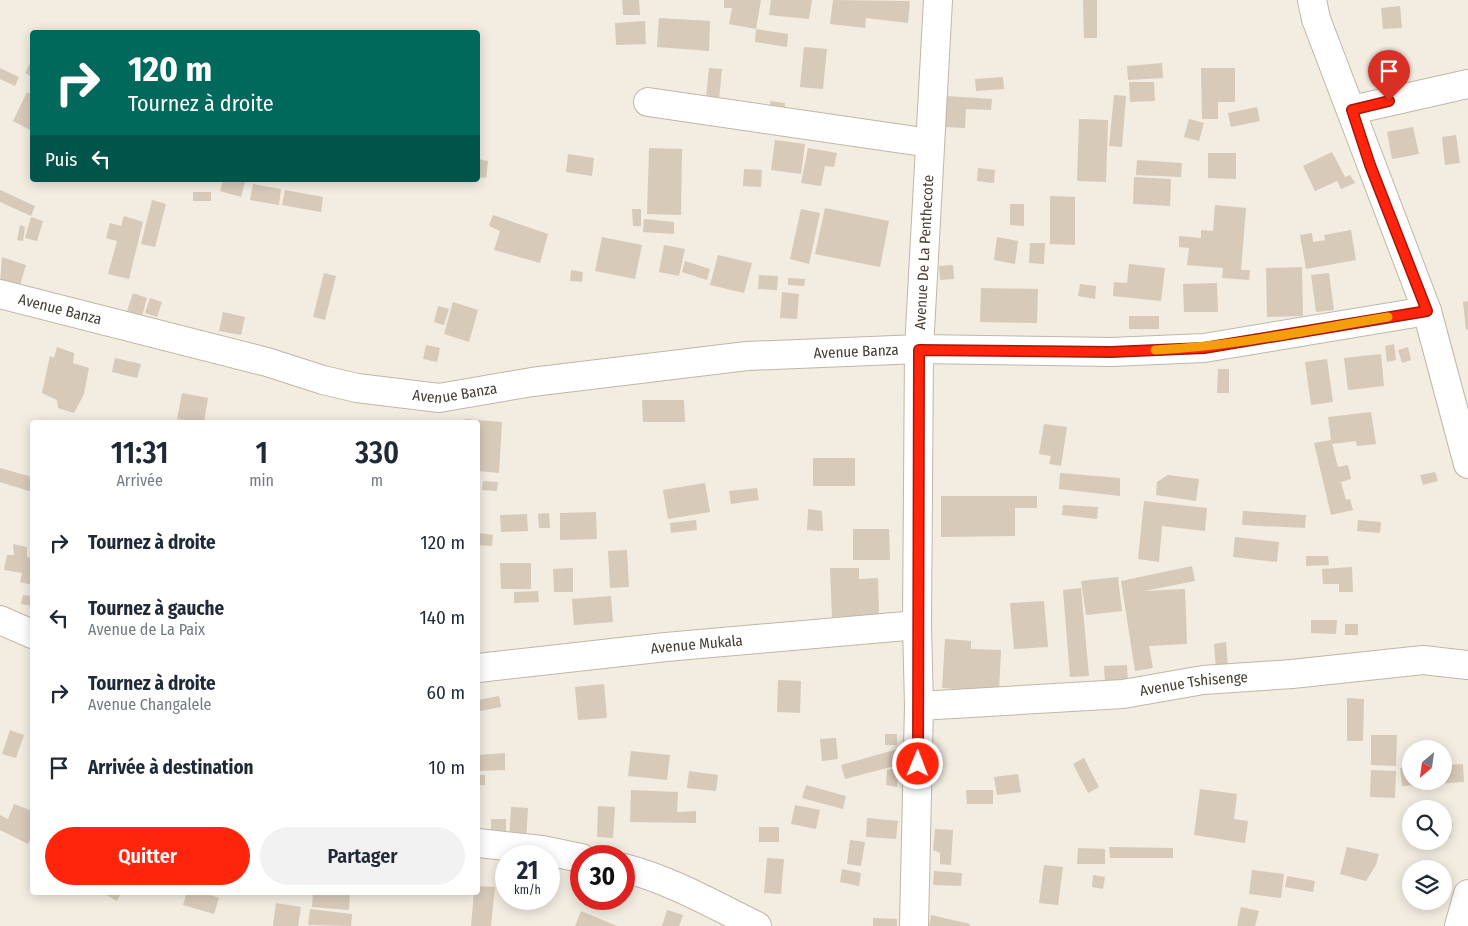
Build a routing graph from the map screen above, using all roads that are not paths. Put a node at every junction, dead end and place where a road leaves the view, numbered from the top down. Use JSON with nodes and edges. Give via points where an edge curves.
{"nodes":[{"id":1,"x":938,"y":0,"type":"edge"},
{"id":2,"x":1312,"y":0,"type":"edge"},
{"id":3,"x":1468,"y":84,"type":"edge"},
{"id":4,"x":648,"y":102,"type":"dead end"},
{"id":5,"x":1352,"y":110,"type":"junction"},
{"id":6,"x":930,"y":143,"type":"junction"},
{"id":7,"x":0,"y":294,"type":"edge"},
{"id":8,"x":1427,"y":311,"type":"junction"},
{"id":9,"x":919,"y":350,"type":"junction"},
{"id":10,"x":1468,"y":464,"type":"edge"},
{"id":11,"x":0,"y":620,"type":"edge"},
{"id":12,"x":917,"y":625,"type":"junction"},
{"id":13,"x":30,"y":633,"type":"edge"},
{"id":14,"x":1468,"y":665,"type":"edge"},
{"id":15,"x":480,"y":668,"type":"edge"},
{"id":16,"x":919,"y":706,"type":"junction"},
{"id":17,"x":480,"y":843,"type":"edge"},
{"id":18,"x":570,"y":856,"type":"edge"},
{"id":19,"x":635,"y":871,"type":"edge"},
{"id":20,"x":757,"y":926,"type":"edge"},
{"id":21,"x":914,"y":926,"type":"edge"}],
"edges":[{"from":1,"to":6,"type":"street","name":"Avenue De La Penthecote"},
{"from":2,"to":5,"type":"street"},
{"from":3,"to":5,"type":"street"},
{"from":4,"to":6,"type":"street"},
{"from":5,"to":8,"type":"street"},
{"from":6,"to":9,"type":"street","name":"Avenue De La Penthecote"},
{"from":7,"to":9,"type":"street","name":"Avenue Banza","via":[[267,362],[323,380],[357,388],[439,398],[532,382],[747,356]]},
{"from":8,"to":9,"type":"street","name":"Avenue Banza","via":[[1204,348],[1111,352]]},
{"from":8,"to":10,"type":"street"},
{"from":9,"to":12,"type":"street","name":"Avenue De La Penthecote"},
{"from":11,"to":13,"type":"street"},
{"from":12,"to":15,"type":"street","name":"Avenue Mukala","via":[[666,647]]},
{"from":12,"to":16,"type":"street","name":"Avenue De La Penthecote"},
{"from":14,"to":16,"type":"street","name":"Avenue Tshisenge","via":[[1424,660],[1203,680],[1123,694]]},
{"from":16,"to":21,"type":"street","name":"Avenue De La Penthecote"},
{"from":17,"to":18,"type":"street"},
{"from":19,"to":20,"type":"street","via":[[694,894]]}]}
